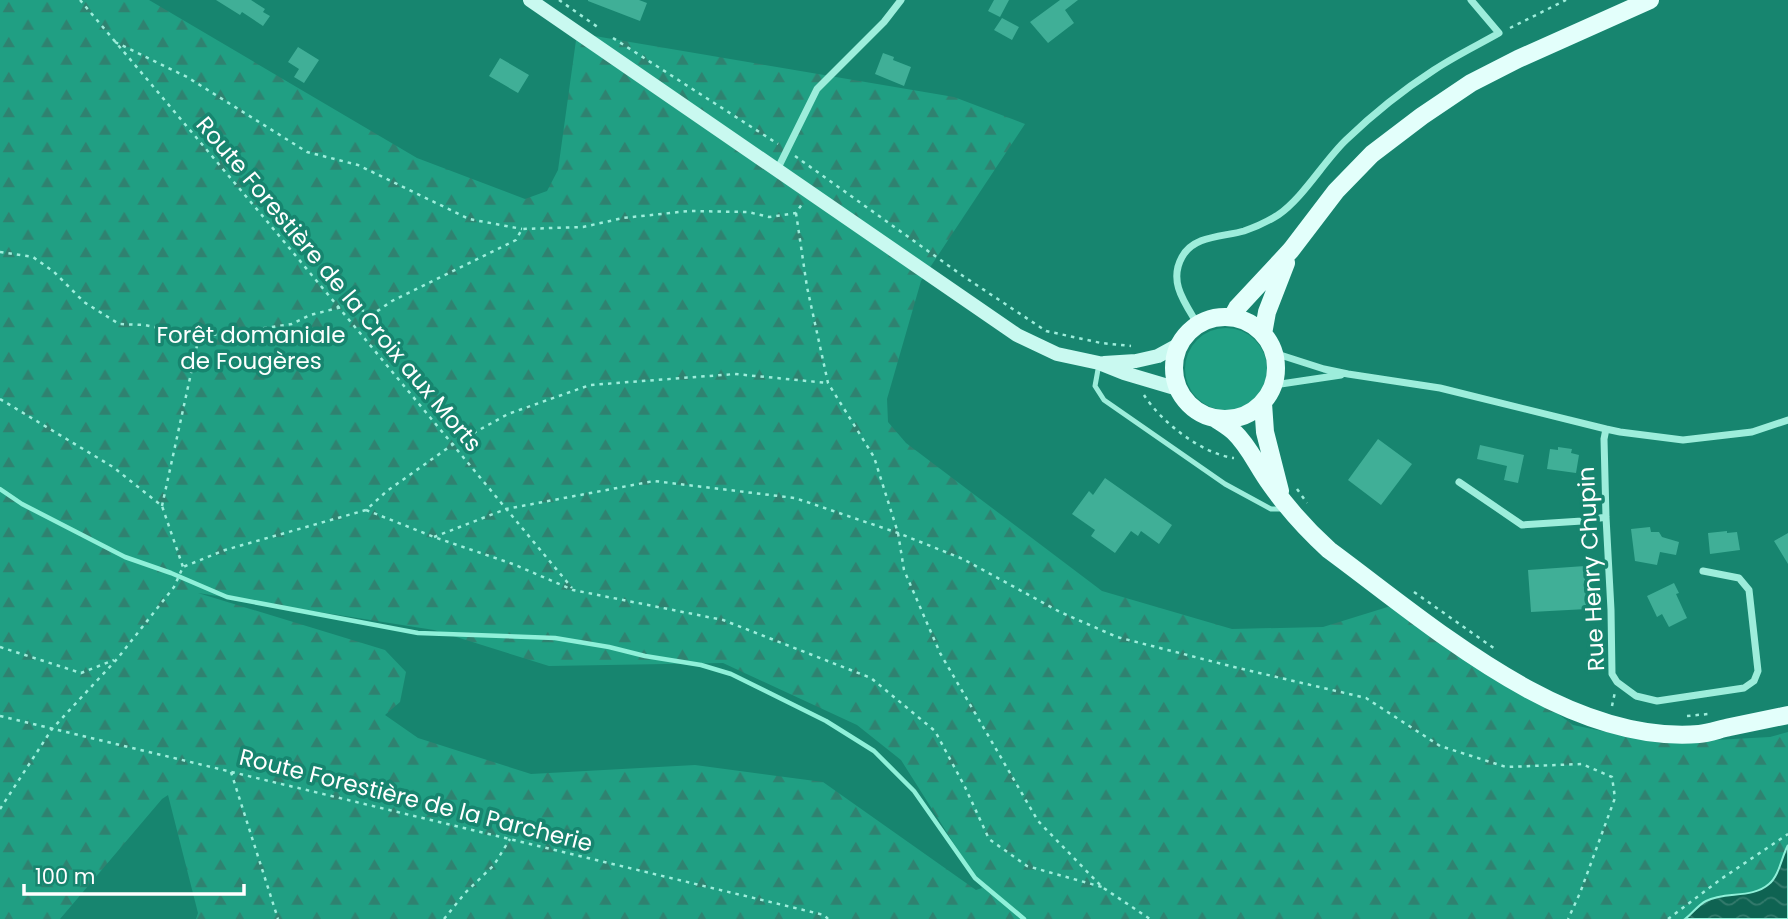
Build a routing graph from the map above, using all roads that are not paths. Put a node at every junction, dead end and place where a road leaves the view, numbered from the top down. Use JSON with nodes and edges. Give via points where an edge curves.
{"nodes":[{"id":1,"x":530,"y":0,"type":"edge"},
{"id":2,"x":901,"y":0,"type":"edge"},
{"id":3,"x":1471,"y":0,"type":"edge"},
{"id":4,"x":1650,"y":0,"type":"edge"},
{"id":5,"x":777,"y":171,"type":"junction"},
{"id":6,"x":1291,"y":250,"type":"junction"},
{"id":7,"x":1232,"y":317,"type":"junction"},
{"id":8,"x":1198,"y":325,"type":"junction"},
{"id":9,"x":1264,"y":334,"type":"junction"},
{"id":10,"x":1180,"y":344,"type":"junction"},
{"id":11,"x":1274,"y":353,"type":"junction"},
{"id":12,"x":1099,"y":363,"type":"junction"},
{"id":13,"x":1348,"y":374,"type":"junction"},
{"id":14,"x":1274,"y":385,"type":"junction"},
{"id":15,"x":1178,"y":389,"type":"junction"},
{"id":16,"x":1263,"y":403,"type":"junction"},
{"id":17,"x":1216,"y":419,"type":"junction"},
{"id":18,"x":1788,"y":420,"type":"edge"},
{"id":19,"x":1606,"y":429,"type":"junction"},
{"id":20,"x":1459,"y":482,"type":"dead end"},
{"id":21,"x":1285,"y":503,"type":"junction"},
{"id":22,"x":1606,"y":517,"type":"junction"},
{"id":23,"x":1703,"y":571,"type":"dead end"},
{"id":24,"x":1788,"y":715,"type":"edge"}],
"edges":[{"from":1,"to":5,"type":"main road"},
{"from":2,"to":5,"type":"street","via":[[817,89]]},
{"from":3,"to":8,"type":"street","via":[[1499,33],[1434,70],[1385,106],[1264,224],[1199,241],[1182,256],[1176,286]]},
{"from":4,"to":6,"type":"main road","via":[[1518,59],[1422,116],[1372,154],[1336,191]]},
{"from":5,"to":12,"type":"main road","via":[[1017,335],[1057,354]]},
{"from":6,"to":7,"type":"main road"},
{"from":6,"to":9,"type":"main road","via":[[1267,312]]},
{"from":7,"to":8,"type":"main road"},
{"from":7,"to":9,"type":"main road"},
{"from":8,"to":10,"type":"main road"},
{"from":9,"to":11,"type":"main road"},
{"from":10,"to":12,"type":"main road","via":[[1142,360]]},
{"from":10,"to":15,"type":"main road","via":[[1174,365]]},
{"from":11,"to":13,"type":"street"},
{"from":11,"to":14,"type":"main road"},
{"from":12,"to":15,"type":"main road"},
{"from":12,"to":21,"type":"lane","via":[[1096,386],[1104,400],[1225,484],[1272,509]]},
{"from":13,"to":14,"type":"street"},
{"from":13,"to":19,"type":"street","via":[[1440,388]]},
{"from":14,"to":16,"type":"main road"},
{"from":15,"to":17,"type":"main road","via":[[1198,412]]},
{"from":16,"to":17,"type":"main road","via":[[1237,419]]},
{"from":16,"to":21,"type":"main road","via":[[1265,432]]},
{"from":17,"to":21,"type":"main road","via":[[1244,442]]},
{"from":18,"to":19,"type":"street","via":[[1752,432],[1683,440]]},
{"from":19,"to":22,"type":"street","name":"Rue Henry Chupin"},
{"from":20,"to":22,"type":"street","via":[[1522,525]]},
{"from":21,"to":24,"type":"main road","via":[[1308,531],[1340,558],[1468,652],[1546,700],[1651,733],[1700,734]]},
{"from":22,"to":23,"type":"street","name":"Rue Henry Chupin","via":[[1612,674],[1636,696],[1657,701],[1744,688],[1754,681],[1758,671],[1748,590],[1739,578]]}]}
